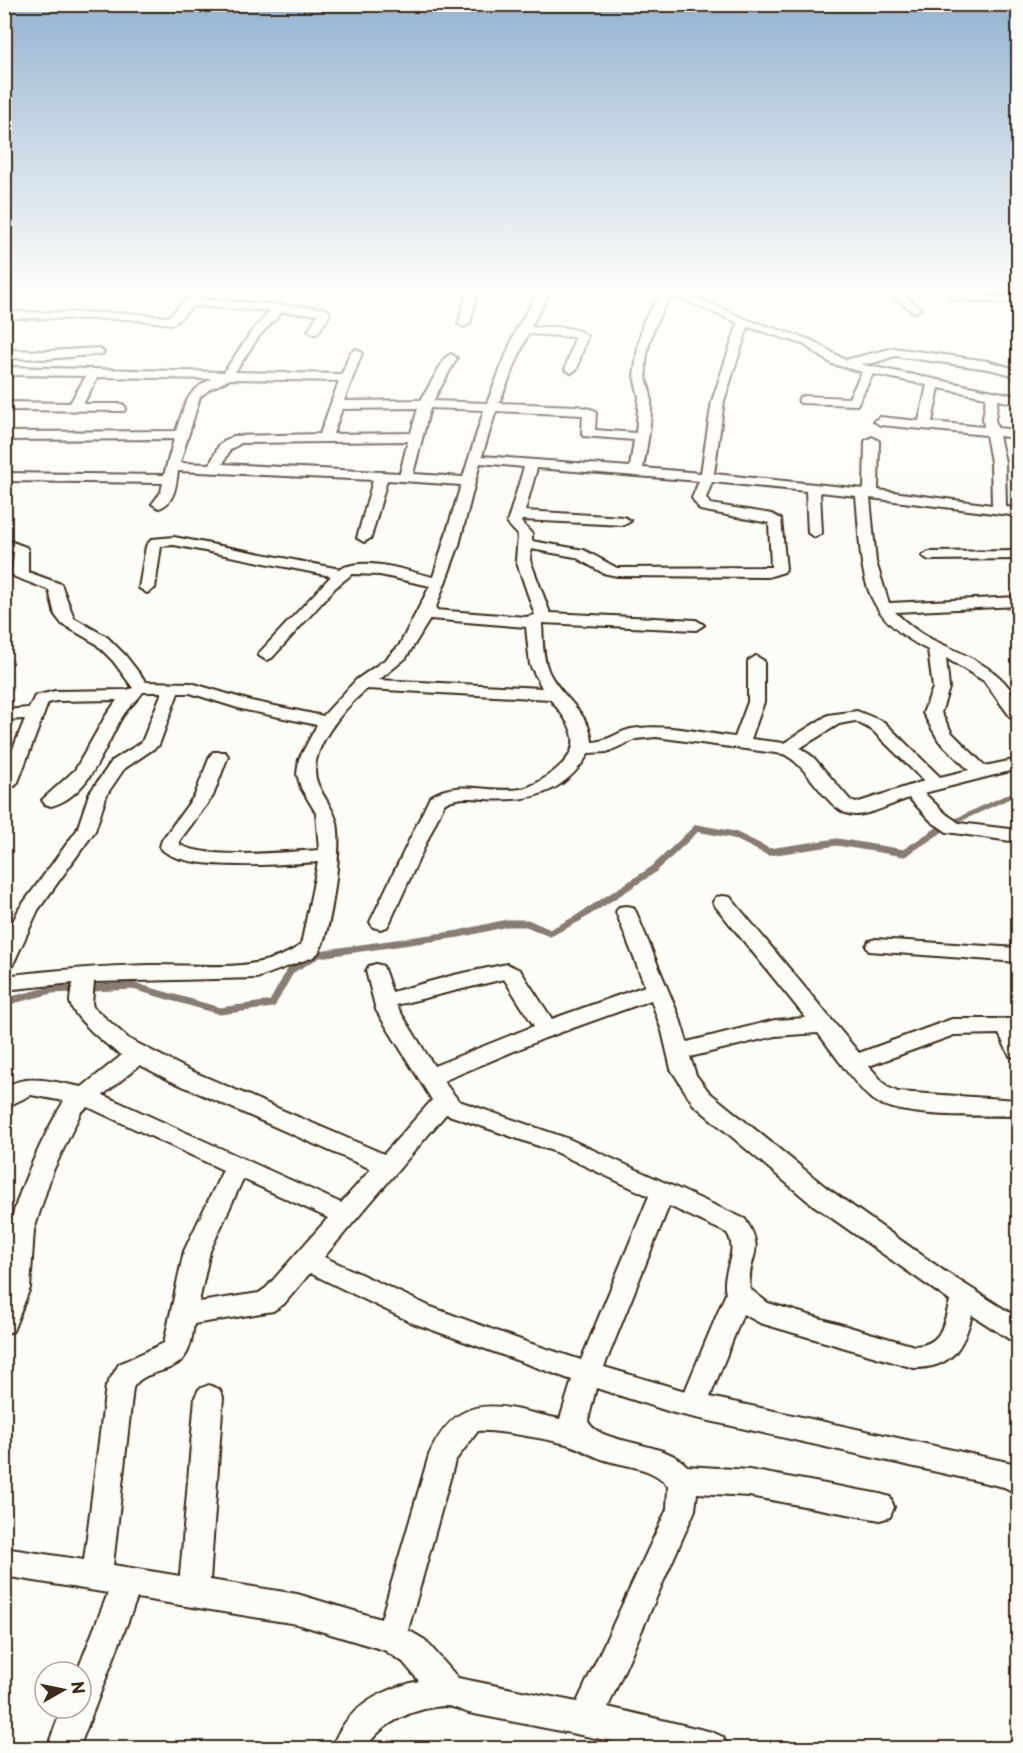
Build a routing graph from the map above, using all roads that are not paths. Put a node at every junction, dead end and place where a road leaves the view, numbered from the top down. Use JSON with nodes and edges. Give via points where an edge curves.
{"nodes":[{"id":1,"x":4,"y":371,"type":"edge"},
{"id":2,"x":230,"y":371,"type":"edge"},
{"id":3,"x":350,"y":371,"type":"edge"},
{"id":4,"x":444,"y":371,"type":"edge"},
{"id":5,"x":506,"y":371,"type":"edge"},
{"id":6,"x":641,"y":371,"type":"edge"},
{"id":7,"x":728,"y":371,"type":"edge"},
{"id":8,"x":869,"y":371,"type":"edge"},
{"id":9,"x":900,"y":371,"type":"edge"},
{"id":10,"x":94,"y":372,"type":"junction"},
{"id":11,"x":226,"y":377,"type":"junction"},
{"id":12,"x":347,"y":378,"type":"junction"},
{"id":13,"x":934,"y":382,"type":"junction"},
{"id":14,"x":992,"y":394,"type":"junction"},
{"id":15,"x":1018,"y":397,"type":"edge"},
{"id":16,"x":804,"y":400,"type":"dead end"},
{"id":17,"x":425,"y":404,"type":"junction"},
{"id":18,"x":335,"y":405,"type":"junction"},
{"id":19,"x":4,"y":406,"type":"edge"},
{"id":20,"x":492,"y":406,"type":"junction"},
{"id":21,"x":74,"y":408,"type":"junction"},
{"id":22,"x":120,"y":408,"type":"dead end"},
{"id":23,"x":880,"y":421,"type":"dead end"},
{"id":24,"x":925,"y":425,"type":"junction"},
{"id":25,"x":993,"y":432,"type":"junction"},
{"id":26,"x":1018,"y":434,"type":"edge"},
{"id":27,"x":181,"y":435,"type":"junction"},
{"id":28,"x":4,"y":436,"type":"edge"},
{"id":29,"x":325,"y":437,"type":"junction"},
{"id":30,"x":415,"y":437,"type":"junction"},
{"id":31,"x":641,"y":437,"type":"junction"},
{"id":32,"x":872,"y":441,"type":"dead end"},
{"id":33,"x":475,"y":459,"type":"junction"},
{"id":34,"x":532,"y":463,"type":"junction"},
{"id":35,"x":215,"y":468,"type":"junction"},
{"id":36,"x":636,"y":470,"type":"junction"},
{"id":37,"x":171,"y":473,"type":"junction"},
{"id":38,"x":381,"y":476,"type":"junction"},
{"id":39,"x":4,"y":477,"type":"edge"},
{"id":40,"x":405,"y":478,"type":"junction"},
{"id":41,"x":707,"y":478,"type":"junction"},
{"id":42,"x":470,"y":481,"type":"junction"},
{"id":43,"x":813,"y":488,"type":"junction"},
{"id":44,"x":867,"y":493,"type":"junction"},
{"id":45,"x":159,"y":504,"type":"dead end"},
{"id":46,"x":999,"y":510,"type":"junction"},
{"id":47,"x":1018,"y":512,"type":"edge"},
{"id":48,"x":516,"y":515,"type":"junction"},
{"id":49,"x":624,"y":521,"type":"dead end"},
{"id":50,"x":815,"y":533,"type":"dead end"},
{"id":51,"x":364,"y":538,"type":"dead end"},
{"id":52,"x":4,"y":543,"type":"edge"},
{"id":53,"x":525,"y":544,"type":"junction"},
{"id":54,"x":1018,"y":555,"type":"edge"},
{"id":55,"x":929,"y":556,"type":"dead end"},
{"id":56,"x":342,"y":574,"type":"junction"},
{"id":57,"x":438,"y":583,"type":"junction"},
{"id":58,"x":147,"y":588,"type":"dead end"},
{"id":59,"x":1018,"y":601,"type":"edge"},
{"id":60,"x":885,"y":608,"type":"junction"},
{"id":61,"x":423,"y":614,"type":"junction"},
{"id":62,"x":540,"y":619,"type":"junction"},
{"id":63,"x":696,"y":625,"type":"dead end"},
{"id":64,"x":936,"y":646,"type":"junction"},
{"id":65,"x":266,"y":655,"type":"dead end"},
{"id":66,"x":756,"y":661,"type":"dead end"},
{"id":67,"x":362,"y":684,"type":"junction"},
{"id":68,"x":172,"y":687,"type":"junction"},
{"id":69,"x":137,"y":691,"type":"junction"},
{"id":70,"x":555,"y":694,"type":"junction"},
{"id":71,"x":36,"y":713,"type":"junction"},
{"id":72,"x":4,"y":715,"type":"edge"},
{"id":73,"x":1018,"y":715,"type":"edge"},
{"id":74,"x":327,"y":722,"type":"junction"},
{"id":75,"x":741,"y":744,"type":"junction"},
{"id":76,"x":582,"y":748,"type":"junction"},
{"id":77,"x":787,"y":749,"type":"junction"},
{"id":78,"x":219,"y":756,"type":"dead end"},
{"id":79,"x":1018,"y":764,"type":"edge"},
{"id":80,"x":981,"y":772,"type":"junction"},
{"id":81,"x":9,"y":782,"type":"dead end"},
{"id":82,"x":936,"y":783,"type":"junction"},
{"id":83,"x":912,"y":791,"type":"junction"},
{"id":84,"x":51,"y":800,"type":"dead end"},
{"id":85,"x":1018,"y":836,"type":"edge"},
{"id":86,"x":328,"y":855,"type":"junction"},
{"id":87,"x":723,"y":902,"type":"dead end"},
{"id":88,"x":626,"y":912,"type":"dead end"},
{"id":89,"x":380,"y":922,"type":"dead end"},
{"id":90,"x":876,"y":946,"type":"dead end"},
{"id":91,"x":1018,"y":955,"type":"edge"},
{"id":92,"x":4,"y":964,"type":"edge"},
{"id":93,"x":376,"y":972,"type":"dead end"},
{"id":94,"x":4,"y":983,"type":"edge"},
{"id":95,"x":83,"y":987,"type":"junction"},
{"id":96,"x":657,"y":990,"type":"junction"},
{"id":97,"x":384,"y":1001,"type":"junction"},
{"id":98,"x":823,"y":1025,"type":"junction"},
{"id":99,"x":1012,"y":1026,"type":"edge"},
{"id":100,"x":547,"y":1029,"type":"junction"},
{"id":101,"x":1018,"y":1050,"type":"edge"},
{"id":102,"x":678,"y":1052,"type":"junction"},
{"id":103,"x":139,"y":1054,"type":"junction"},
{"id":104,"x":854,"y":1063,"type":"junction"},
{"id":105,"x":430,"y":1077,"type":"junction"},
{"id":106,"x":85,"y":1096,"type":"junction"},
{"id":107,"x":4,"y":1100,"type":"edge"},
{"id":108,"x":444,"y":1101,"type":"junction"},
{"id":109,"x":1018,"y":1108,"type":"edge"},
{"id":110,"x":387,"y":1166,"type":"junction"},
{"id":111,"x":236,"y":1167,"type":"junction"},
{"id":112,"x":663,"y":1192,"type":"junction"},
{"id":113,"x":344,"y":1215,"type":"junction"},
{"id":114,"x":306,"y":1260,"type":"junction"},
{"id":115,"x":737,"y":1296,"type":"junction"},
{"id":116,"x":964,"y":1297,"type":"junction"},
{"id":117,"x":183,"y":1315,"type":"junction"},
{"id":118,"x":4,"y":1323,"type":"edge"},
{"id":119,"x":1018,"y":1331,"type":"edge"},
{"id":120,"x":588,"y":1374,"type":"junction"},
{"id":121,"x":209,"y":1397,"type":"dead end"},
{"id":122,"x":693,"y":1405,"type":"junction"},
{"id":123,"x":578,"y":1435,"type":"junction"},
{"id":124,"x":681,"y":1479,"type":"junction"},
{"id":125,"x":1018,"y":1481,"type":"edge"},
{"id":126,"x":880,"y":1507,"type":"dead end"},
{"id":127,"x":4,"y":1562,"type":"edge"},
{"id":128,"x":97,"y":1577,"type":"junction"},
{"id":129,"x":128,"y":1582,"type":"junction"},
{"id":130,"x":194,"y":1593,"type":"junction"},
{"id":131,"x":391,"y":1636,"type":"junction"},
{"id":132,"x":93,"y":1671,"type":"edge"},
{"id":133,"x":448,"y":1690,"type":"junction"},
{"id":134,"x":586,"y":1719,"type":"junction"},
{"id":135,"x":74,"y":1720,"type":"edge"},
{"id":136,"x":63,"y":1749,"type":"edge"},
{"id":137,"x":348,"y":1749,"type":"edge"},
{"id":138,"x":712,"y":1749,"type":"edge"}],
"edges":[{"from":1,"to":10,"type":"street"},
{"from":2,"to":11,"type":"street"},
{"from":3,"to":12,"type":"street"},
{"from":4,"to":17,"type":"street"},
{"from":5,"to":20,"type":"street"},
{"from":6,"to":31,"type":"street","via":[[645,397]]},
{"from":7,"to":41,"type":"street","via":[[718,402]]},
{"from":8,"to":16,"type":"street","via":[[853,402]]},
{"from":9,"to":13,"type":"street"},
{"from":10,"to":11,"type":"street"},
{"from":10,"to":21,"type":"street"},
{"from":11,"to":12,"type":"street"},
{"from":11,"to":27,"type":"street","via":[[194,396]]},
{"from":12,"to":18,"type":"street"},
{"from":13,"to":14,"type":"street"},
{"from":13,"to":24,"type":"street"},
{"from":14,"to":15,"type":"street"},
{"from":14,"to":25,"type":"street","via":[[989,419]]},
{"from":17,"to":18,"type":"street"},
{"from":17,"to":20,"type":"street"},
{"from":17,"to":30,"type":"street"},
{"from":18,"to":29,"type":"street"},
{"from":19,"to":21,"type":"street"},
{"from":20,"to":31,"type":"street","via":[[586,412],[591,416],[588,433]]},
{"from":20,"to":33,"type":"street"},
{"from":21,"to":22,"type":"street"},
{"from":23,"to":24,"type":"street"},
{"from":24,"to":25,"type":"street"},
{"from":25,"to":26,"type":"street"},
{"from":25,"to":46,"type":"street"},
{"from":27,"to":28,"type":"street"},
{"from":27,"to":37,"type":"street"},
{"from":29,"to":30,"type":"street"},
{"from":29,"to":35,"type":"street","via":[[237,439],[224,448]]},
{"from":30,"to":40,"type":"street"},
{"from":31,"to":36,"type":"street"},
{"from":32,"to":44,"type":"street"},
{"from":33,"to":34,"type":"street"},
{"from":33,"to":42,"type":"street"},
{"from":34,"to":36,"type":"street"},
{"from":34,"to":48,"type":"street"},
{"from":35,"to":37,"type":"street"},
{"from":35,"to":38,"type":"street"},
{"from":36,"to":41,"type":"street"},
{"from":37,"to":39,"type":"street"},
{"from":37,"to":45,"type":"street","via":[[166,497]]},
{"from":38,"to":40,"type":"street"},
{"from":38,"to":51,"type":"street"},
{"from":40,"to":42,"type":"street"},
{"from":41,"to":43,"type":"street"},
{"from":41,"to":53,"type":"street","via":[[699,498],[705,507],[765,516],[776,522],[780,564],[775,571],[617,572],[579,553]]},
{"from":42,"to":57,"type":"street"},
{"from":43,"to":44,"type":"street"},
{"from":43,"to":50,"type":"street"},
{"from":44,"to":46,"type":"street"},
{"from":44,"to":60,"type":"street","via":[[870,563]]},
{"from":46,"to":47,"type":"street"},
{"from":48,"to":49,"type":"street"},
{"from":48,"to":53,"type":"street","via":[[514,523],[525,534]]},
{"from":52,"to":69,"type":"street","via":[[21,550],[20,574],[56,587],[63,615],[102,640],[119,658]]},
{"from":53,"to":62,"type":"street","via":[[524,560],[542,612]]},
{"from":54,"to":55,"type":"street"},
{"from":56,"to":57,"type":"street","via":[[358,569]]},
{"from":56,"to":58,"type":"street","via":[[164,541],[153,546]]},
{"from":56,"to":65,"type":"street"},
{"from":57,"to":61,"type":"street"},
{"from":59,"to":60,"type":"street"},
{"from":60,"to":64,"type":"street","via":[[895,622]]},
{"from":61,"to":62,"type":"street"},
{"from":61,"to":67,"type":"street","via":[[399,656]]},
{"from":62,"to":63,"type":"street"},
{"from":62,"to":70,"type":"street","via":[[537,662]]},
{"from":64,"to":73,"type":"street","via":[[997,684]]},
{"from":64,"to":80,"type":"street","via":[[941,688],[933,717]]},
{"from":66,"to":75,"type":"street","via":[[756,702]]},
{"from":67,"to":70,"type":"street"},
{"from":67,"to":74,"type":"street"},
{"from":68,"to":69,"type":"street"},
{"from":68,"to":74,"type":"street","via":[[191,688]]},
{"from":68,"to":92,"type":"street","via":[[150,745],[118,765],[98,794],[86,831],[29,909]]},
{"from":69,"to":71,"type":"street","via":[[47,697],[41,700]]},
{"from":69,"to":84,"type":"street","via":[[116,711],[84,771]]},
{"from":70,"to":76,"type":"street","via":[[578,723]]},
{"from":71,"to":72,"type":"street"},
{"from":71,"to":81,"type":"street"},
{"from":74,"to":86,"type":"street","via":[[305,773],[325,814]]},
{"from":75,"to":76,"type":"street","via":[[656,732],[632,734],[607,747]]},
{"from":75,"to":77,"type":"street"},
{"from":76,"to":89,"type":"street","via":[[578,759],[561,775],[535,790],[508,796],[441,796]]},
{"from":77,"to":82,"type":"street","via":[[834,719],[857,716],[878,726]]},
{"from":77,"to":83,"type":"street","via":[[802,754],[842,803],[855,810]]},
{"from":78,"to":86,"type":"street","via":[[204,796],[171,840],[170,847],[176,852],[226,858]]},
{"from":79,"to":80,"type":"street"},
{"from":80,"to":82,"type":"street"},
{"from":82,"to":83,"type":"street"},
{"from":83,"to":85,"type":"street","via":[[946,823]]},
{"from":86,"to":95,"type":"street","via":[[314,938],[306,952],[257,971],[151,972]]},
{"from":87,"to":98,"type":"street"},
{"from":88,"to":96,"type":"street"},
{"from":90,"to":91,"type":"street"},
{"from":93,"to":97,"type":"street"},
{"from":94,"to":95,"type":"street"},
{"from":95,"to":103,"type":"street","via":[[92,1020],[121,1045]]},
{"from":96,"to":100,"type":"street"},
{"from":96,"to":102,"type":"street"},
{"from":97,"to":100,"type":"street","via":[[507,971]]},
{"from":97,"to":105,"type":"street","via":[[398,1030]]},
{"from":98,"to":102,"type":"street","via":[[775,1028]]},
{"from":98,"to":104,"type":"street"},
{"from":99,"to":101,"type":"street"},
{"from":99,"to":104,"type":"street","via":[[952,1027]]},
{"from":100,"to":105,"type":"street"},
{"from":102,"to":116,"type":"street","via":[[680,1069],[701,1098],[818,1195]]},
{"from":103,"to":106,"type":"street"},
{"from":103,"to":110,"type":"street","via":[[178,1075]]},
{"from":104,"to":109,"type":"street","via":[[879,1093],[893,1100]]},
{"from":105,"to":108,"type":"street"},
{"from":106,"to":107,"type":"street","via":[[31,1087]]},
{"from":106,"to":111,"type":"street"},
{"from":106,"to":118,"type":"street","via":[[65,1118],[40,1173],[22,1230],[17,1288]]},
{"from":108,"to":110,"type":"street"},
{"from":108,"to":112,"type":"street","via":[[462,1112],[561,1145]]},
{"from":110,"to":113,"type":"street"},
{"from":111,"to":113,"type":"street"},
{"from":111,"to":117,"type":"street","via":[[197,1251]]},
{"from":112,"to":115,"type":"street","via":[[736,1226],[743,1233],[745,1244],[735,1285]]},
{"from":112,"to":120,"type":"street"},
{"from":113,"to":114,"type":"street"},
{"from":114,"to":117,"type":"street","via":[[264,1303]]},
{"from":114,"to":120,"type":"street","via":[[422,1316]]},
{"from":115,"to":116,"type":"street","via":[[760,1312],[928,1359],[938,1355],[948,1342]]},
{"from":115,"to":122,"type":"street"},
{"from":116,"to":119,"type":"street"},
{"from":117,"to":128,"type":"street","via":[[171,1354],[128,1372],[120,1386]]},
{"from":120,"to":122,"type":"street"},
{"from":120,"to":123,"type":"street","via":[[574,1422]]},
{"from":121,"to":130,"type":"street"},
{"from":122,"to":125,"type":"street","via":[[1012,1476]]},
{"from":123,"to":124,"type":"street","via":[[589,1442],[673,1468]]},
{"from":123,"to":131,"type":"street","via":[[498,1419],[469,1422],[443,1455]]},
{"from":124,"to":126,"type":"street","via":[[749,1483]]},
{"from":124,"to":134,"type":"street","via":[[681,1510]]},
{"from":127,"to":128,"type":"street"},
{"from":128,"to":129,"type":"street"},
{"from":129,"to":130,"type":"street"},
{"from":129,"to":132,"type":"street"},
{"from":130,"to":131,"type":"street","via":[[297,1609]]},
{"from":131,"to":133,"type":"street","via":[[414,1651]]},
{"from":133,"to":134,"type":"street"},
{"from":133,"to":137,"type":"street","via":[[392,1703],[372,1715],[356,1732]]},
{"from":134,"to":138,"type":"street"},
{"from":135,"to":136,"type":"street"}]}
